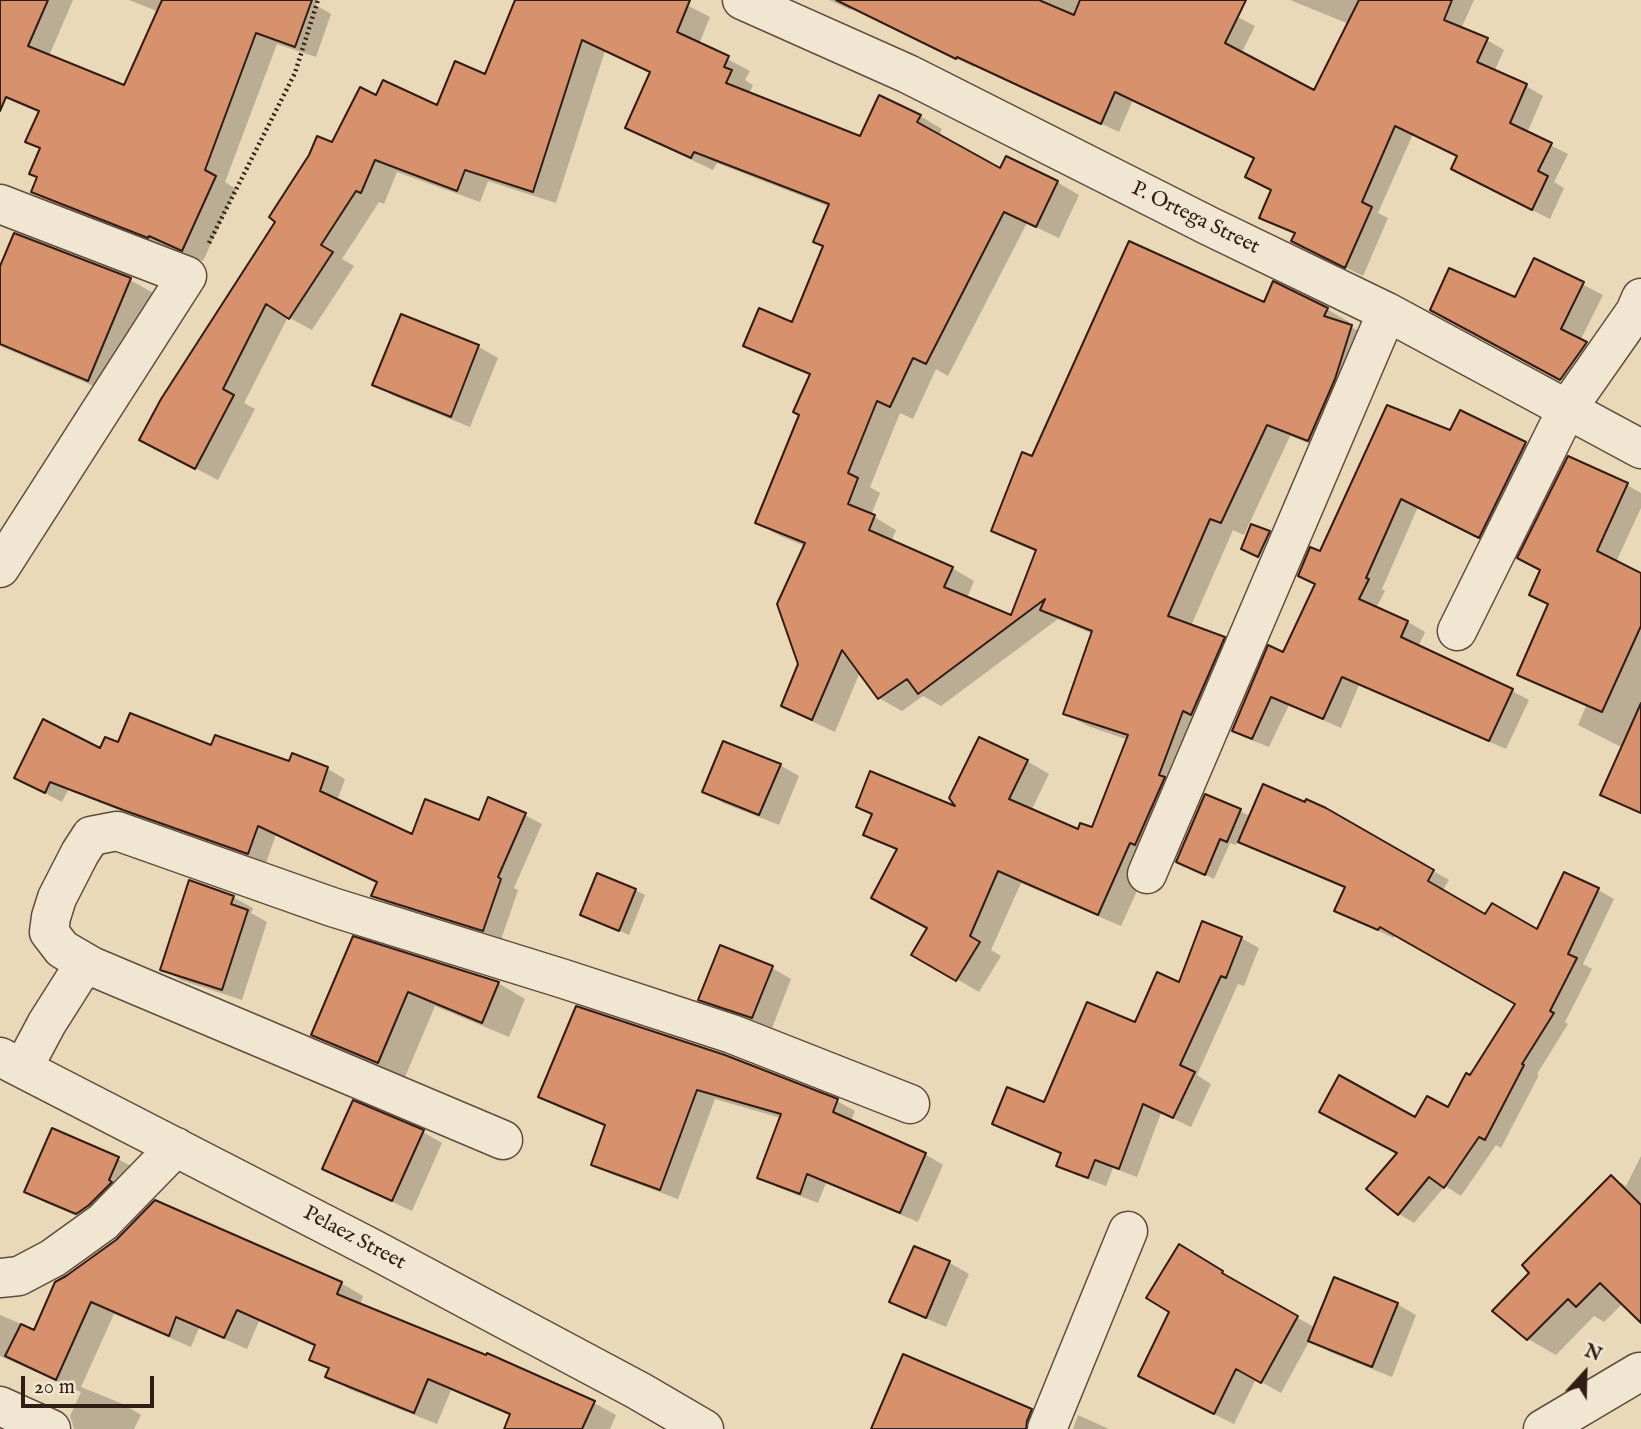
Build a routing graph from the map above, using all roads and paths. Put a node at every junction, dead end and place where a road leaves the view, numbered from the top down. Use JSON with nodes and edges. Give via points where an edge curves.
{"nodes":[{"id":1,"x":318,"y":0,"type":"edge"},
{"id":2,"x":742,"y":0,"type":"edge"},
{"id":3,"x":0,"y":205,"type":"edge"},
{"id":4,"x":187,"y":276,"type":"junction"},
{"id":5,"x":1641,"y":298,"type":"edge"},
{"id":6,"x":1387,"y":312,"type":"junction"},
{"id":7,"x":1567,"y":409,"type":"junction"},
{"id":8,"x":1641,"y":449,"type":"edge"},
{"id":9,"x":0,"y":568,"type":"edge"},
{"id":10,"x":1457,"y":631,"type":"dead end"},
{"id":11,"x":1147,"y":874,"type":"dead end"},
{"id":12,"x":85,"y":963,"type":"junction"},
{"id":13,"x":11,"y":1062,"type":"edge"},
{"id":14,"x":910,"y":1104,"type":"dead end"},
{"id":15,"x":503,"y":1140,"type":"dead end"},
{"id":16,"x":176,"y":1147,"type":"junction"},
{"id":17,"x":1128,"y":1231,"type":"dead end"},
{"id":18,"x":0,"y":1278,"type":"edge"},
{"id":19,"x":1639,"y":1372,"type":"dead end"},
{"id":20,"x":0,"y":1406,"type":"edge"},
{"id":21,"x":51,"y":1429,"type":"edge"},
{"id":22,"x":704,"y":1429,"type":"edge"},
{"id":23,"x":1048,"y":1429,"type":"edge"},
{"id":24,"x":1543,"y":1429,"type":"edge"}],
"edges":[{"from":1,"to":4,"type":"path","via":[[295,73],[213,237]]},
{"from":2,"to":6,"type":"street","name":"P. Ortega Street","via":[[908,74]]},
{"from":3,"to":4,"type":"street"},
{"from":4,"to":9,"type":"street"},
{"from":5,"to":7,"type":"street"},
{"from":6,"to":7,"type":"street","name":"P. Ortega Street"},
{"from":6,"to":11,"type":"street"},
{"from":7,"to":8,"type":"street","name":"P. Ortega Street"},
{"from":7,"to":10,"type":"street"},
{"from":12,"to":13,"type":"street","via":[[47,1023]]},
{"from":12,"to":14,"type":"street","via":[[62,948],[49,932],[51,917],[92,836],[117,831],[332,907],[732,1034]]},
{"from":12,"to":15,"type":"street"},
{"from":13,"to":16,"type":"street","name":"Pelaez Street"},
{"from":16,"to":18,"type":"street","via":[[103,1222],[19,1276]]},
{"from":16,"to":22,"type":"street","name":"Pelaez Street"},
{"from":17,"to":23,"type":"street"},
{"from":19,"to":24,"type":"street"},
{"from":20,"to":21,"type":"street"}]}
